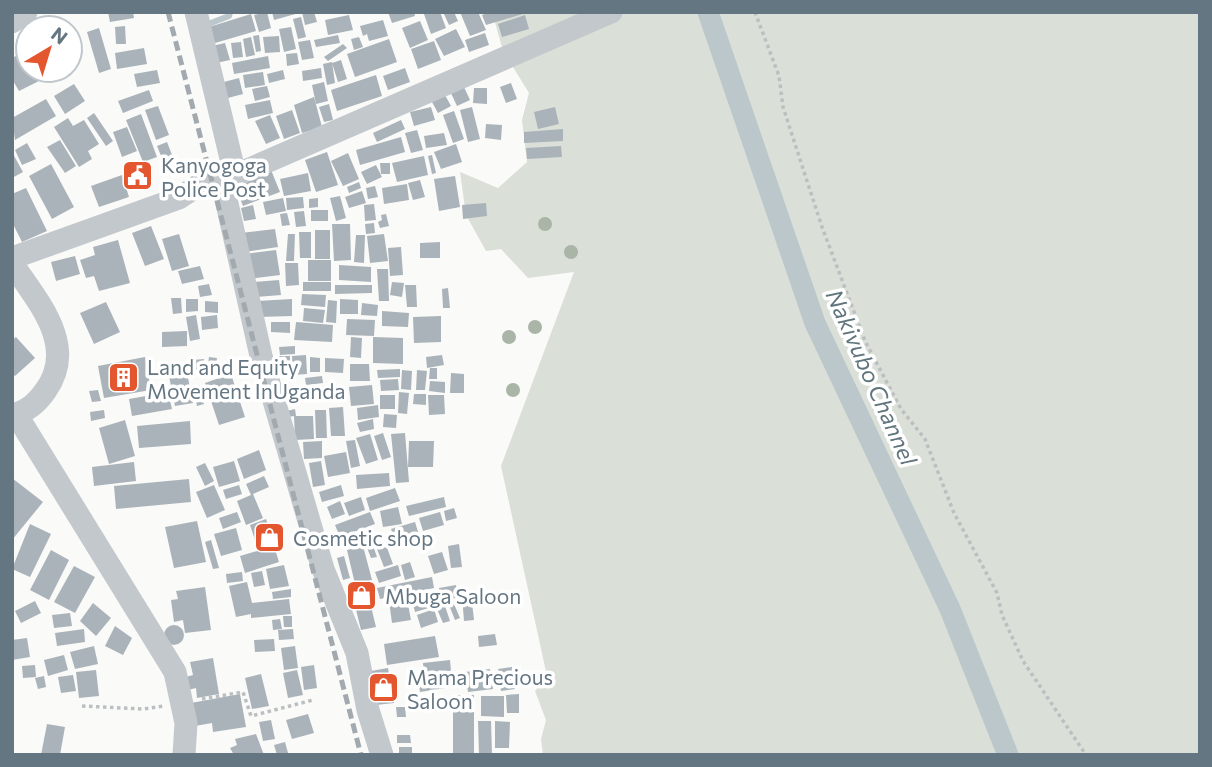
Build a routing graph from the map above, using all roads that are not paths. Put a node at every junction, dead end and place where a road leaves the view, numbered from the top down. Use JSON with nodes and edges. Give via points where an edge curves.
{"nodes":[{"id":1,"x":26,"y":12,"type":"edge"},
{"id":2,"x":196,"y":12,"type":"edge"},
{"id":3,"x":611,"y":12,"type":"edge"},
{"id":4,"x":12,"y":22,"type":"edge"},
{"id":5,"x":228,"y":178,"type":"junction"},
{"id":6,"x":12,"y":258,"type":"edge"},
{"id":7,"x":12,"y":263,"type":"edge"},
{"id":8,"x":14,"y":415,"type":"edge"},
{"id":9,"x":184,"y":755,"type":"edge"},
{"id":10,"x":382,"y":755,"type":"edge"}],
"edges":[{"from":1,"to":4,"type":"street"},
{"from":2,"to":5,"type":"street"},
{"from":3,"to":5,"type":"street"},
{"from":5,"to":6,"type":"street","via":[[211,177],[179,198]]},
{"from":5,"to":10,"type":"street","via":[[261,356],[323,569],[357,653]]},
{"from":7,"to":8,"type":"street","via":[[48,317],[59,354],[55,378],[32,407]]},
{"from":8,"to":9,"type":"street","via":[[175,671],[184,703]]}]}
